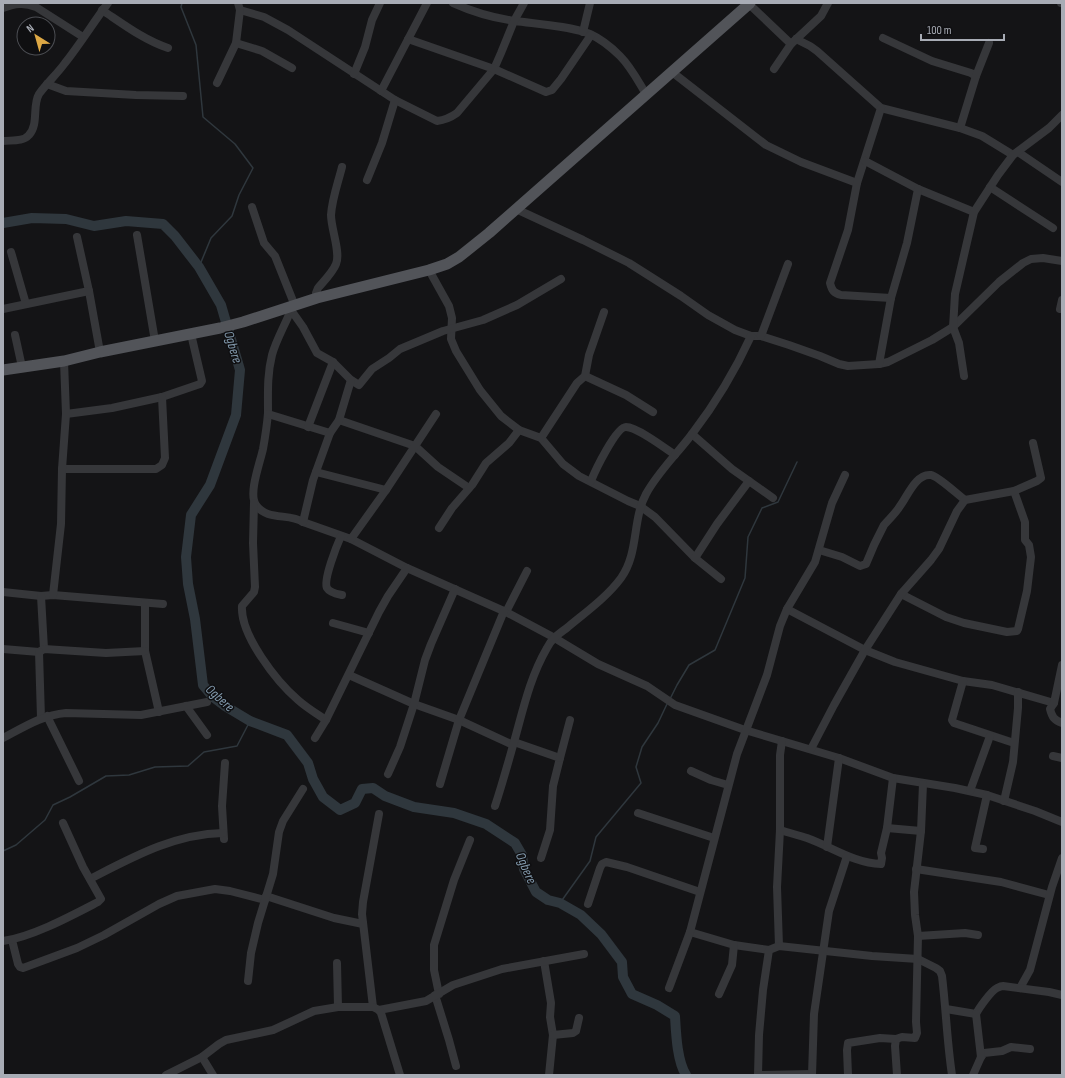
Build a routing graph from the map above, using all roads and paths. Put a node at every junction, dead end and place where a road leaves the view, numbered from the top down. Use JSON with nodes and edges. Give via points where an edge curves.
{"nodes":[{"id":1,"x":108,"y":3,"type":"edge"},
{"id":2,"x":380,"y":3,"type":"edge"},
{"id":3,"x":426,"y":3,"type":"edge"},
{"id":4,"x":453,"y":3,"type":"edge"},
{"id":5,"x":524,"y":3,"type":"edge"},
{"id":6,"x":590,"y":3,"type":"edge"},
{"id":7,"x":828,"y":3,"type":"edge"},
{"id":8,"x":749,"y":4,"type":"edge"},
{"id":9,"x":239,"y":7,"type":"edge"},
{"id":10,"x":3,"y":8,"type":"edge"},
{"id":11,"x":102,"y":10,"type":"junction"},
{"id":12,"x":514,"y":21,"type":"junction"},
{"id":13,"x":587,"y":33,"type":"junction"},
{"id":14,"x":83,"y":37,"type":"junction"},
{"id":15,"x":883,"y":38,"type":"dead end"},
{"id":16,"x":408,"y":39,"type":"junction"},
{"id":17,"x":794,"y":42,"type":"junction"},
{"id":18,"x":236,"y":43,"type":"junction"},
{"id":19,"x":989,"y":43,"type":"dead end"},
{"id":20,"x":168,"y":48,"type":"dead end"},
{"id":21,"x":292,"y":68,"type":"dead end"},
{"id":22,"x":494,"y":69,"type":"junction"},
{"id":23,"x":774,"y":69,"type":"dead end"},
{"id":24,"x":672,"y":72,"type":"junction"},
{"id":25,"x":354,"y":74,"type":"junction"},
{"id":26,"x":976,"y":76,"type":"junction"},
{"id":27,"x":217,"y":83,"type":"dead end"},
{"id":28,"x":47,"y":84,"type":"junction"},
{"id":29,"x":381,"y":91,"type":"junction"},
{"id":30,"x":646,"y":94,"type":"junction"},
{"id":31,"x":183,"y":96,"type":"dead end"},
{"id":32,"x":395,"y":100,"type":"junction"},
{"id":33,"x":882,"y":108,"type":"junction"},
{"id":34,"x":1062,"y":115,"type":"edge"},
{"id":35,"x":960,"y":128,"type":"junction"},
{"id":36,"x":3,"y":141,"type":"edge"},
{"id":37,"x":1016,"y":154,"type":"junction"},
{"id":38,"x":865,"y":161,"type":"junction"},
{"id":39,"x":342,"y":167,"type":"dead end"},
{"id":40,"x":367,"y":180,"type":"dead end"},
{"id":41,"x":1062,"y":182,"type":"edge"},
{"id":42,"x":857,"y":184,"type":"junction"},
{"id":43,"x":990,"y":187,"type":"junction"},
{"id":44,"x":918,"y":189,"type":"junction"},
{"id":45,"x":252,"y":207,"type":"dead end"},
{"id":46,"x":516,"y":208,"type":"junction"},
{"id":47,"x":974,"y":212,"type":"junction"},
{"id":48,"x":1053,"y":228,"type":"dead end"},
{"id":49,"x":137,"y":235,"type":"dead end"},
{"id":50,"x":77,"y":237,"type":"dead end"},
{"id":51,"x":11,"y":252,"type":"dead end"},
{"id":52,"x":1062,"y":261,"type":"edge"},
{"id":53,"x":788,"y":264,"type":"dead end"},
{"id":54,"x":429,"y":270,"type":"junction"},
{"id":55,"x":561,"y":278,"type":"dead end"},
{"id":56,"x":89,"y":291,"type":"junction"},
{"id":57,"x":317,"y":298,"type":"junction"},
{"id":58,"x":891,"y":298,"type":"junction"},
{"id":59,"x":1062,"y":300,"type":"edge"},
{"id":60,"x":26,"y":304,"type":"junction"},
{"id":61,"x":292,"y":308,"type":"junction"},
{"id":62,"x":3,"y":309,"type":"edge"},
{"id":63,"x":1060,"y":309,"type":"dead end"},
{"id":64,"x":604,"y":312,"type":"dead end"},
{"id":65,"x":953,"y":327,"type":"junction"},
{"id":66,"x":452,"y":329,"type":"junction"},
{"id":67,"x":191,"y":334,"type":"junction"},
{"id":68,"x":15,"y":335,"type":"dead end"},
{"id":69,"x":751,"y":336,"type":"junction"},
{"id":70,"x":760,"y":336,"type":"junction"},
{"id":71,"x":155,"y":341,"type":"junction"},
{"id":72,"x":100,"y":352,"type":"junction"},
{"id":73,"x":64,"y":361,"type":"junction"},
{"id":74,"x":333,"y":362,"type":"junction"},
{"id":75,"x":879,"y":364,"type":"junction"},
{"id":76,"x":22,"y":367,"type":"junction"},
{"id":77,"x":3,"y":370,"type":"edge"},
{"id":78,"x":585,"y":376,"type":"junction"},
{"id":79,"x":964,"y":376,"type":"dead end"},
{"id":80,"x":351,"y":380,"type":"junction"},
{"id":81,"x":162,"y":397,"type":"junction"},
{"id":82,"x":653,"y":412,"type":"dead end"},
{"id":83,"x":66,"y":414,"type":"junction"},
{"id":84,"x":268,"y":414,"type":"junction"},
{"id":85,"x":436,"y":414,"type":"dead end"},
{"id":86,"x":340,"y":420,"type":"junction"},
{"id":87,"x":308,"y":427,"type":"junction"},
{"id":88,"x":519,"y":430,"type":"junction"},
{"id":89,"x":330,"y":433,"type":"junction"},
{"id":90,"x":692,"y":434,"type":"junction"},
{"id":91,"x":541,"y":438,"type":"junction"},
{"id":92,"x":1033,"y":443,"type":"dead end"},
{"id":93,"x":415,"y":446,"type":"junction"},
{"id":94,"x":675,"y":455,"type":"junction"},
{"id":95,"x":62,"y":469,"type":"junction"},
{"id":96,"x":316,"y":472,"type":"junction"},
{"id":97,"x":845,"y":475,"type":"dead end"},
{"id":98,"x":590,"y":481,"type":"junction"},
{"id":99,"x":749,"y":481,"type":"junction"},
{"id":100,"x":469,"y":488,"type":"junction"},
{"id":101,"x":386,"y":490,"type":"junction"},
{"id":102,"x":1014,"y":491,"type":"junction"},
{"id":103,"x":773,"y":498,"type":"dead end"},
{"id":104,"x":965,"y":500,"type":"junction"},
{"id":105,"x":254,"y":503,"type":"junction"},
{"id":106,"x":640,"y":506,"type":"junction"},
{"id":107,"x":303,"y":522,"type":"junction"},
{"id":108,"x":439,"y":528,"type":"dead end"},
{"id":109,"x":341,"y":536,"type":"junction"},
{"id":110,"x":351,"y":539,"type":"junction"},
{"id":111,"x":819,"y":550,"type":"junction"},
{"id":112,"x":695,"y":558,"type":"junction"},
{"id":113,"x":407,"y":568,"type":"junction"},
{"id":114,"x":527,"y":571,"type":"dead end"},
{"id":115,"x":721,"y":579,"type":"dead end"},
{"id":116,"x":455,"y":589,"type":"junction"},
{"id":117,"x":3,"y":592,"type":"edge"},
{"id":118,"x":901,"y":594,"type":"junction"},
{"id":119,"x":53,"y":595,"type":"junction"},
{"id":120,"x":342,"y":595,"type":"dead end"},
{"id":121,"x":41,"y":596,"type":"junction"},
{"id":122,"x":145,"y":603,"type":"junction"},
{"id":123,"x":163,"y":604,"type":"dead end"},
{"id":124,"x":787,"y":609,"type":"junction"},
{"id":125,"x":505,"y":612,"type":"junction"},
{"id":126,"x":333,"y":623,"type":"dead end"},
{"id":127,"x":370,"y":633,"type":"junction"},
{"id":128,"x":554,"y":637,"type":"junction"},
{"id":129,"x":3,"y":649,"type":"edge"},
{"id":130,"x":42,"y":650,"type":"junction"},
{"id":131,"x":865,"y":650,"type":"junction"},
{"id":132,"x":145,"y":652,"type":"junction"},
{"id":133,"x":1062,"y":665,"type":"edge"},
{"id":134,"x":349,"y":675,"type":"junction"},
{"id":135,"x":963,"y":681,"type":"junction"},
{"id":136,"x":1018,"y":692,"type":"junction"},
{"id":137,"x":207,"y":702,"type":"dead end"},
{"id":138,"x":1054,"y":703,"type":"junction"},
{"id":139,"x":414,"y":704,"type":"junction"},
{"id":140,"x":186,"y":706,"type":"junction"},
{"id":141,"x":160,"y":712,"type":"junction"},
{"id":142,"x":44,"y":717,"type":"junction"},
{"id":143,"x":326,"y":720,"type":"junction"},
{"id":144,"x":459,"y":720,"type":"junction"},
{"id":145,"x":570,"y":720,"type":"dead end"},
{"id":146,"x":1062,"y":723,"type":"edge"},
{"id":147,"x":746,"y":730,"type":"junction"},
{"id":148,"x":207,"y":735,"type":"dead end"},
{"id":149,"x":990,"y":736,"type":"junction"},
{"id":150,"x":3,"y":738,"type":"edge"},
{"id":151,"x":315,"y":738,"type":"dead end"},
{"id":152,"x":782,"y":741,"type":"junction"},
{"id":153,"x":513,"y":743,"type":"junction"},
{"id":154,"x":1014,"y":743,"type":"junction"},
{"id":155,"x":811,"y":749,"type":"junction"},
{"id":156,"x":1053,"y":756,"type":"dead end"},
{"id":157,"x":560,"y":758,"type":"junction"},
{"id":158,"x":839,"y":758,"type":"junction"},
{"id":159,"x":1062,"y":758,"type":"edge"},
{"id":160,"x":225,"y":763,"type":"dead end"},
{"id":161,"x":691,"y":770,"type":"dead end"},
{"id":162,"x":388,"y":774,"type":"dead end"},
{"id":163,"x":893,"y":778,"type":"junction"},
{"id":164,"x":79,"y":781,"type":"dead end"},
{"id":165,"x":440,"y":784,"type":"dead end"},
{"id":166,"x":923,"y":784,"type":"junction"},
{"id":167,"x":728,"y":785,"type":"junction"},
{"id":168,"x":303,"y":789,"type":"dead end"},
{"id":169,"x":970,"y":791,"type":"junction"},
{"id":170,"x":987,"y":795,"type":"junction"},
{"id":171,"x":1004,"y":801,"type":"junction"},
{"id":172,"x":495,"y":806,"type":"dead end"},
{"id":173,"x":638,"y":813,"type":"dead end"},
{"id":174,"x":379,"y":814,"type":"dead end"},
{"id":175,"x":1062,"y":822,"type":"edge"},
{"id":176,"x":63,"y":823,"type":"dead end"},
{"id":177,"x":887,"y":828,"type":"junction"},
{"id":178,"x":780,"y":830,"type":"junction"},
{"id":179,"x":921,"y":831,"type":"junction"},
{"id":180,"x":714,"y":838,"type":"junction"},
{"id":181,"x":470,"y":840,"type":"dead end"},
{"id":182,"x":827,"y":847,"type":"junction"},
{"id":183,"x":983,"y":849,"type":"dead end"},
{"id":184,"x":847,"y":856,"type":"junction"},
{"id":185,"x":541,"y":858,"type":"dead end"},
{"id":186,"x":1062,"y":858,"type":"edge"},
{"id":187,"x":916,"y":869,"type":"junction"},
{"id":188,"x":90,"y":879,"type":"junction"},
{"id":189,"x":700,"y":892,"type":"junction"},
{"id":190,"x":1049,"y":895,"type":"junction"},
{"id":191,"x":266,"y":898,"type":"junction"},
{"id":192,"x":588,"y":904,"type":"dead end"},
{"id":193,"x":363,"y":924,"type":"junction"},
{"id":194,"x":690,"y":932,"type":"junction"},
{"id":195,"x":978,"y":935,"type":"dead end"},
{"id":196,"x":918,"y":936,"type":"junction"},
{"id":197,"x":7,"y":941,"type":"edge"},
{"id":198,"x":734,"y":945,"type":"junction"},
{"id":199,"x":779,"y":946,"type":"junction"},
{"id":200,"x":769,"y":950,"type":"junction"},
{"id":201,"x":823,"y":951,"type":"junction"},
{"id":202,"x":584,"y":954,"type":"dead end"},
{"id":203,"x":918,"y":959,"type":"junction"},
{"id":204,"x":544,"y":961,"type":"junction"},
{"id":205,"x":337,"y":963,"type":"dead end"},
{"id":206,"x":248,"y":981,"type":"dead end"},
{"id":207,"x":669,"y":988,"type":"dead end"},
{"id":208,"x":1020,"y":988,"type":"junction"},
{"id":209,"x":437,"y":994,"type":"junction"},
{"id":210,"x":719,"y":994,"type":"dead end"},
{"id":211,"x":1062,"y":995,"type":"edge"},
{"id":212,"x":338,"y":1007,"type":"junction"},
{"id":213,"x":376,"y":1008,"type":"junction"},
{"id":214,"x":946,"y":1009,"type":"junction"},
{"id":215,"x":976,"y":1014,"type":"junction"},
{"id":216,"x":579,"y":1018,"type":"dead end"},
{"id":217,"x":552,"y":1035,"type":"junction"},
{"id":218,"x":896,"y":1039,"type":"junction"},
{"id":219,"x":1030,"y":1049,"type":"dead end"},
{"id":220,"x":202,"y":1057,"type":"junction"},
{"id":221,"x":981,"y":1058,"type":"junction"},
{"id":222,"x":456,"y":1066,"type":"dead end"},
{"id":223,"x":812,"y":1074,"type":"edge"},
{"id":224,"x":166,"y":1075,"type":"edge"},
{"id":225,"x":213,"y":1075,"type":"edge"},
{"id":226,"x":400,"y":1075,"type":"edge"},
{"id":227,"x":548,"y":1075,"type":"edge"},
{"id":228,"x":758,"y":1075,"type":"edge"},
{"id":229,"x":848,"y":1075,"type":"edge"},
{"id":230,"x":897,"y":1075,"type":"edge"},
{"id":231,"x":952,"y":1075,"type":"edge"},
{"id":232,"x":973,"y":1075,"type":"edge"}],
"edges":[{"from":1,"to":11,"type":"street"},
{"from":2,"to":25,"type":"street"},
{"from":3,"to":16,"type":"street"},
{"from":4,"to":12,"type":"street","via":[[481,14]]},
{"from":5,"to":12,"type":"street"},
{"from":6,"to":13,"type":"street"},
{"from":7,"to":17,"type":"street","via":[[820,16]]},
{"from":8,"to":17,"type":"street"},
{"from":8,"to":24,"type":"main road"},
{"from":9,"to":18,"type":"street"},
{"from":9,"to":25,"type":"street","via":[[288,30]]},
{"from":10,"to":14,"type":"street","via":[[17,3],[28,4]]},
{"from":11,"to":14,"type":"street"},
{"from":11,"to":20,"type":"street","via":[[149,40]]},
{"from":12,"to":13,"type":"street"},
{"from":12,"to":22,"type":"street"},
{"from":13,"to":22,"type":"street","via":[[562,79],[552,90],[546,92]]},
{"from":13,"to":30,"type":"street","via":[[605,43],[620,56]]},
{"from":14,"to":28,"type":"street"},
{"from":15,"to":26,"type":"street","via":[[932,61],[971,72]]},
{"from":16,"to":22,"type":"street"},
{"from":16,"to":29,"type":"street"},
{"from":17,"to":23,"type":"street"},
{"from":17,"to":33,"type":"street","via":[[810,46],[817,51]]},
{"from":18,"to":21,"type":"street","via":[[262,51]]},
{"from":18,"to":27,"type":"street"},
{"from":19,"to":26,"type":"street"},
{"from":22,"to":32,"type":"street","via":[[451,118],[437,121]]},
{"from":24,"to":30,"type":"main road"},
{"from":24,"to":42,"type":"street","via":[[766,145]]},
{"from":25,"to":29,"type":"street"},
{"from":26,"to":35,"type":"street"},
{"from":28,"to":31,"type":"street","via":[[66,91]]},
{"from":28,"to":36,"type":"street","via":[[36,100],[33,129],[29,135],[18,140]]},
{"from":29,"to":32,"type":"street"},
{"from":30,"to":46,"type":"main road"},
{"from":32,"to":40,"type":"street"},
{"from":33,"to":35,"type":"street"},
{"from":33,"to":38,"type":"street"},
{"from":34,"to":37,"type":"street"},
{"from":35,"to":37,"type":"street","via":[[982,136]]},
{"from":37,"to":41,"type":"street"},
{"from":37,"to":43,"type":"street"},
{"from":38,"to":42,"type":"street"},
{"from":38,"to":44,"type":"street"},
{"from":39,"to":57,"type":"street","via":[[331,216],[337,263],[318,288]]},
{"from":42,"to":58,"type":"street","via":[[848,230],[830,283],[832,290],[835,294],[841,295]]},
{"from":43,"to":47,"type":"street"},
{"from":43,"to":48,"type":"street"},
{"from":44,"to":47,"type":"street"},
{"from":44,"to":58,"type":"street","via":[[907,243]]},
{"from":45,"to":61,"type":"street","via":[[264,243],[275,256]]},
{"from":46,"to":54,"type":"main road","via":[[459,257]]},
{"from":46,"to":69,"type":"street","via":[[628,263],[708,315]]},
{"from":47,"to":65,"type":"street","via":[[955,294]]},
{"from":49,"to":71,"type":"street"},
{"from":50,"to":56,"type":"street"},
{"from":51,"to":60,"type":"street"},
{"from":52,"to":65,"type":"street","via":[[1043,258],[1023,263],[999,282]]},
{"from":53,"to":70,"type":"street"},
{"from":54,"to":57,"type":"main road"},
{"from":54,"to":66,"type":"street","via":[[449,306]]},
{"from":55,"to":66,"type":"street","via":[[517,305],[483,320]]},
{"from":56,"to":60,"type":"street"},
{"from":56,"to":72,"type":"street"},
{"from":57,"to":61,"type":"main road"},
{"from":58,"to":75,"type":"street"},
{"from":59,"to":63,"type":"street"},
{"from":60,"to":62,"type":"street"},
{"from":61,"to":67,"type":"main road"},
{"from":61,"to":74,"type":"street","via":[[317,352]]},
{"from":61,"to":84,"type":"street","via":[[272,356],[267,386]]},
{"from":64,"to":78,"type":"street","via":[[589,355]]},
{"from":65,"to":75,"type":"street","via":[[895,359]]},
{"from":65,"to":79,"type":"street","via":[[959,343]]},
{"from":66,"to":80,"type":"street","via":[[400,348],[372,369],[359,385]]},
{"from":66,"to":88,"type":"street","via":[[451,339],[456,351],[480,390],[500,416]]},
{"from":67,"to":71,"type":"main road"},
{"from":67,"to":81,"type":"street","via":[[202,381]]},
{"from":68,"to":76,"type":"street"},
{"from":69,"to":70,"type":"street"},
{"from":69,"to":90,"type":"street","via":[[731,376]]},
{"from":70,"to":75,"type":"street","via":[[839,364]]},
{"from":71,"to":72,"type":"main road"},
{"from":72,"to":73,"type":"main road"},
{"from":73,"to":76,"type":"main road"},
{"from":73,"to":83,"type":"street"},
{"from":74,"to":80,"type":"street"},
{"from":74,"to":87,"type":"street"},
{"from":76,"to":77,"type":"main road"},
{"from":78,"to":82,"type":"street","via":[[626,394]]},
{"from":78,"to":91,"type":"street"},
{"from":80,"to":86,"type":"street"},
{"from":81,"to":83,"type":"street","via":[[112,408]]},
{"from":81,"to":95,"type":"street","via":[[165,458],[162,465],[156,469]]},
{"from":83,"to":95,"type":"street"},
{"from":84,"to":87,"type":"street"},
{"from":84,"to":105,"type":"street","via":[[265,441],[253,491]]},
{"from":85,"to":93,"type":"street"},
{"from":86,"to":89,"type":"street"},
{"from":86,"to":93,"type":"street"},
{"from":87,"to":89,"type":"street"},
{"from":88,"to":91,"type":"street"},
{"from":88,"to":100,"type":"street","via":[[509,443],[486,463]]},
{"from":89,"to":96,"type":"street"},
{"from":90,"to":94,"type":"street"},
{"from":90,"to":99,"type":"street"},
{"from":91,"to":98,"type":"street","via":[[566,467]]},
{"from":92,"to":102,"type":"street","via":[[1041,478]]},
{"from":93,"to":100,"type":"street","via":[[438,467]]},
{"from":93,"to":101,"type":"street"},
{"from":94,"to":98,"type":"street","via":[[632,428],[623,428],[604,454]]},
{"from":94,"to":106,"type":"street","via":[[653,483]]},
{"from":95,"to":119,"type":"street","via":[[61,524]]},
{"from":96,"to":101,"type":"street"},
{"from":96,"to":107,"type":"street"},
{"from":97,"to":111,"type":"street","via":[[832,503]]},
{"from":98,"to":106,"type":"street"},
{"from":99,"to":103,"type":"street"},
{"from":99,"to":112,"type":"street"},
{"from":100,"to":108,"type":"street"},
{"from":101,"to":110,"type":"street"},
{"from":102,"to":104,"type":"street"},
{"from":102,"to":118,"type":"street","via":[[1025,522],[1025,540],[1029,545],[1031,557],[1027,591],[1017,631],[1007,632],[958,621]]},
{"from":104,"to":111,"type":"street","via":[[936,477],[930,474],[923,476],[885,524],[866,564],[860,566]]},
{"from":104,"to":118,"type":"street","via":[[939,549]]},
{"from":105,"to":107,"type":"street","via":[[264,513]]},
{"from":105,"to":143,"type":"street","via":[[255,587],[242,606],[246,627],[259,654],[272,672],[299,701]]},
{"from":106,"to":112,"type":"street","via":[[655,517]]},
{"from":106,"to":128,"type":"street","via":[[629,566],[622,577],[613,588]]},
{"from":107,"to":109,"type":"street"},
{"from":109,"to":110,"type":"street"},
{"from":109,"to":120,"type":"street","via":[[330,566],[327,589]]},
{"from":110,"to":113,"type":"street"},
{"from":111,"to":124,"type":"street"},
{"from":112,"to":115,"type":"street"},
{"from":113,"to":116,"type":"street"},
{"from":113,"to":127,"type":"street","via":[[388,596]]},
{"from":114,"to":125,"type":"street"},
{"from":116,"to":125,"type":"street"},
{"from":116,"to":139,"type":"street","via":[[425,660]]},
{"from":117,"to":121,"type":"street"},
{"from":118,"to":131,"type":"street"},
{"from":119,"to":121,"type":"street"},
{"from":119,"to":122,"type":"street"},
{"from":121,"to":130,"type":"street"},
{"from":122,"to":123,"type":"street"},
{"from":122,"to":132,"type":"street"},
{"from":124,"to":131,"type":"street"},
{"from":124,"to":147,"type":"street","via":[[767,675]]},
{"from":125,"to":128,"type":"street"},
{"from":125,"to":144,"type":"street"},
{"from":126,"to":127,"type":"street"},
{"from":127,"to":134,"type":"street"},
{"from":128,"to":147,"type":"street","via":[[598,664],[647,686],[675,705]]},
{"from":128,"to":153,"type":"street","via":[[546,648],[528,692]]},
{"from":129,"to":130,"type":"street"},
{"from":130,"to":132,"type":"street"},
{"from":130,"to":142,"type":"street"},
{"from":131,"to":135,"type":"street","via":[[895,662]]},
{"from":131,"to":155,"type":"street"},
{"from":132,"to":141,"type":"street"},
{"from":133,"to":138,"type":"street"},
{"from":134,"to":139,"type":"street"},
{"from":134,"to":143,"type":"street"},
{"from":135,"to":136,"type":"street","via":[[992,684]]},
{"from":135,"to":149,"type":"street","via":[[952,720],[957,725]]},
{"from":136,"to":138,"type":"street"},
{"from":136,"to":154,"type":"street"},
{"from":137,"to":140,"type":"street"},
{"from":138,"to":146,"type":"street","via":[[1050,709],[1053,718]]},
{"from":139,"to":144,"type":"street"},
{"from":139,"to":162,"type":"street"},
{"from":140,"to":141,"type":"street"},
{"from":140,"to":148,"type":"street"},
{"from":141,"to":142,"type":"street","via":[[130,715],[66,713]]},
{"from":142,"to":150,"type":"street"},
{"from":142,"to":164,"type":"street"},
{"from":143,"to":151,"type":"street"},
{"from":144,"to":153,"type":"street"},
{"from":144,"to":165,"type":"street"},
{"from":145,"to":157,"type":"street"},
{"from":147,"to":152,"type":"street"},
{"from":147,"to":167,"type":"street"},
{"from":149,"to":154,"type":"street"},
{"from":149,"to":169,"type":"street"},
{"from":152,"to":155,"type":"street"},
{"from":152,"to":178,"type":"street"},
{"from":153,"to":157,"type":"street"},
{"from":153,"to":172,"type":"street"},
{"from":154,"to":171,"type":"street","via":[[1013,762]]},
{"from":155,"to":158,"type":"street"},
{"from":156,"to":159,"type":"street"},
{"from":157,"to":185,"type":"street","via":[[553,786],[550,830]]},
{"from":158,"to":163,"type":"street"},
{"from":158,"to":182,"type":"street"},
{"from":160,"to":188,"type":"street","via":[[222,806],[224,836],[194,836],[148,849]]},
{"from":161,"to":167,"type":"street"},
{"from":163,"to":166,"type":"street"},
{"from":163,"to":177,"type":"street"},
{"from":166,"to":169,"type":"street"},
{"from":166,"to":179,"type":"street"},
{"from":167,"to":180,"type":"street"},
{"from":168,"to":191,"type":"street","via":[[281,827]]},
{"from":169,"to":170,"type":"street"},
{"from":170,"to":171,"type":"street"},
{"from":170,"to":183,"type":"street","via":[[975,848]]},
{"from":171,"to":175,"type":"street"},
{"from":173,"to":180,"type":"street"},
{"from":174,"to":193,"type":"street","via":[[363,902]]},
{"from":176,"to":188,"type":"street"},
{"from":177,"to":179,"type":"street"},
{"from":177,"to":184,"type":"street","via":[[881,864],[872,864]]},
{"from":178,"to":182,"type":"street"},
{"from":178,"to":199,"type":"street","via":[[777,887]]},
{"from":179,"to":187,"type":"street"},
{"from":180,"to":189,"type":"street"},
{"from":181,"to":209,"type":"street","via":[[454,880],[434,945]]},
{"from":182,"to":184,"type":"street"},
{"from":184,"to":201,"type":"street","via":[[829,911]]},
{"from":186,"to":190,"type":"street"},
{"from":187,"to":190,"type":"street","via":[[1001,882]]},
{"from":187,"to":196,"type":"street","via":[[914,914]]},
{"from":188,"to":197,"type":"street","via":[[101,897],[100,901],[60,921]]},
{"from":189,"to":192,"type":"street","via":[[606,862],[600,868]]},
{"from":189,"to":194,"type":"street"},
{"from":190,"to":208,"type":"street","via":[[1030,970]]},
{"from":191,"to":193,"type":"street"},
{"from":191,"to":197,"type":"street","via":[[215,889],[177,896],[84,945],[23,968],[18,964]]},
{"from":191,"to":206,"type":"street","via":[[258,923]]},
{"from":193,"to":213,"type":"street"},
{"from":194,"to":198,"type":"street"},
{"from":194,"to":207,"type":"street"},
{"from":195,"to":196,"type":"street"},
{"from":196,"to":203,"type":"street"},
{"from":198,"to":200,"type":"street"},
{"from":198,"to":210,"type":"street","via":[[732,965]]},
{"from":199,"to":200,"type":"street"},
{"from":199,"to":201,"type":"street"},
{"from":200,"to":228,"type":"street","via":[[762,1006]]},
{"from":201,"to":203,"type":"street"},
{"from":201,"to":223,"type":"street","via":[[814,1014]]},
{"from":202,"to":204,"type":"street"},
{"from":203,"to":214,"type":"street","via":[[936,968],[941,974]]},
{"from":203,"to":218,"type":"street","via":[[917,1033],[915,1038]]},
{"from":204,"to":209,"type":"street","via":[[502,969]]},
{"from":204,"to":217,"type":"street","via":[[551,1003]]},
{"from":205,"to":212,"type":"street"},
{"from":208,"to":211,"type":"street"},
{"from":208,"to":215,"type":"street","via":[[997,988]]},
{"from":209,"to":213,"type":"street","via":[[426,1001]]},
{"from":209,"to":222,"type":"street"},
{"from":212,"to":213,"type":"street"},
{"from":212,"to":220,"type":"street","via":[[314,1011],[273,1030],[226,1040]]},
{"from":213,"to":226,"type":"street"},
{"from":214,"to":215,"type":"street"},
{"from":214,"to":231,"type":"street"},
{"from":215,"to":221,"type":"street"},
{"from":216,"to":217,"type":"street","via":[[576,1031]]},
{"from":217,"to":227,"type":"street"},
{"from":218,"to":229,"type":"street","via":[[848,1042]]},
{"from":218,"to":230,"type":"street"},
{"from":219,"to":221,"type":"street","via":[[1011,1047],[1002,1052],[984,1053]]},
{"from":220,"to":224,"type":"street"},
{"from":220,"to":225,"type":"street"},
{"from":221,"to":232,"type":"street"},
{"from":223,"to":228,"type":"street"}]}
